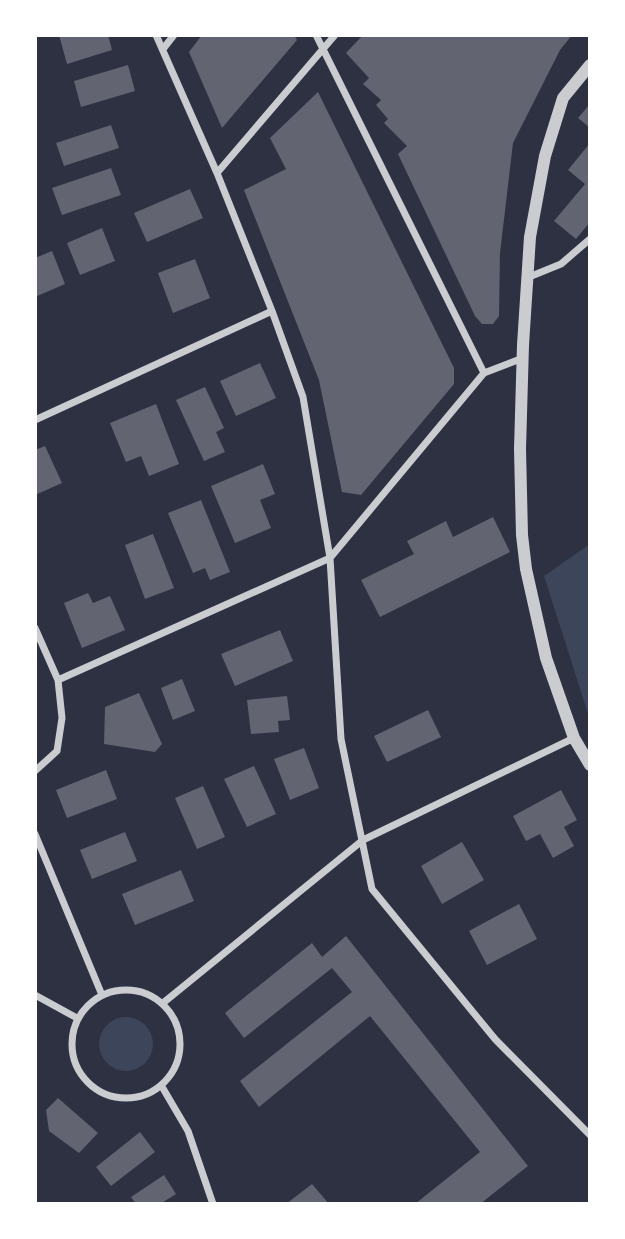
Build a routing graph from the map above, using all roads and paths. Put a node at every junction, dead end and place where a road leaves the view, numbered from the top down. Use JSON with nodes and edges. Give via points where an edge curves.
{"nodes":[{"id":1,"x":156,"y":35,"type":"edge"},
{"id":2,"x":174,"y":35,"type":"edge"},
{"id":3,"x":316,"y":35,"type":"edge"},
{"id":4,"x":335,"y":35,"type":"edge"},
{"id":5,"x":163,"y":49,"type":"junction"},
{"id":6,"x":323,"y":49,"type":"junction"},
{"id":7,"x":590,"y":65,"type":"edge"},
{"id":8,"x":217,"y":173,"type":"junction"},
{"id":9,"x":590,"y":239,"type":"edge"},
{"id":10,"x":529,"y":277,"type":"junction"},
{"id":11,"x":272,"y":311,"type":"junction"},
{"id":12,"x":523,"y":358,"type":"junction"},
{"id":13,"x":484,"y":373,"type":"junction"},
{"id":14,"x":35,"y":420,"type":"edge"},
{"id":15,"x":330,"y":558,"type":"junction"},
{"id":16,"x":35,"y":628,"type":"edge"},
{"id":17,"x":58,"y":680,"type":"junction"},
{"id":18,"x":574,"y":738,"type":"junction"},
{"id":19,"x":590,"y":765,"type":"edge"},
{"id":20,"x":35,"y":771,"type":"edge"},
{"id":21,"x":35,"y":834,"type":"edge"},
{"id":22,"x":363,"y":840,"type":"junction"},
{"id":23,"x":35,"y":995,"type":"edge"},
{"id":24,"x":102,"y":995,"type":"junction"},
{"id":25,"x":163,"y":1003,"type":"junction"},
{"id":26,"x":77,"y":1018,"type":"junction"},
{"id":27,"x":162,"y":1085,"type":"junction"},
{"id":28,"x":590,"y":1135,"type":"edge"},
{"id":29,"x":213,"y":1204,"type":"edge"}],
"edges":[{"from":1,"to":5,"type":"street"},
{"from":2,"to":5,"type":"street"},
{"from":3,"to":6,"type":"street"},
{"from":4,"to":6,"type":"street"},
{"from":5,"to":8,"type":"street"},
{"from":6,"to":8,"type":"street"},
{"from":6,"to":13,"type":"street"},
{"from":7,"to":10,"type":"street","via":[[563,98],[544,156],[530,237]]},
{"from":8,"to":11,"type":"street"},
{"from":9,"to":10,"type":"street","via":[[561,264]]},
{"from":10,"to":12,"type":"street"},
{"from":11,"to":14,"type":"street"},
{"from":11,"to":15,"type":"street","via":[[303,397]]},
{"from":12,"to":13,"type":"street"},
{"from":12,"to":18,"type":"street","via":[[520,461],[526,569],[546,658]]},
{"from":13,"to":15,"type":"street"},
{"from":15,"to":17,"type":"street"},
{"from":15,"to":22,"type":"street","via":[[341,738]]},
{"from":16,"to":17,"type":"street"},
{"from":17,"to":20,"type":"street","via":[[62,718],[57,751]]},
{"from":18,"to":19,"type":"street"},
{"from":18,"to":22,"type":"street"},
{"from":21,"to":24,"type":"street"},
{"from":22,"to":25,"type":"street"},
{"from":22,"to":28,"type":"street","via":[[372,889],[495,1039]]},
{"from":23,"to":26,"type":"street"},
{"from":24,"to":25,"type":"street","via":[[130,990]]},
{"from":24,"to":26,"type":"street"},
{"from":25,"to":27,"type":"street","via":[[175,1020],[181,1041],[178,1061]]},
{"from":26,"to":27,"type":"street","via":[[71,1041],[74,1062],[85,1081],[118,1098],[137,1098]]},
{"from":27,"to":29,"type":"street","via":[[188,1131]]}]}
